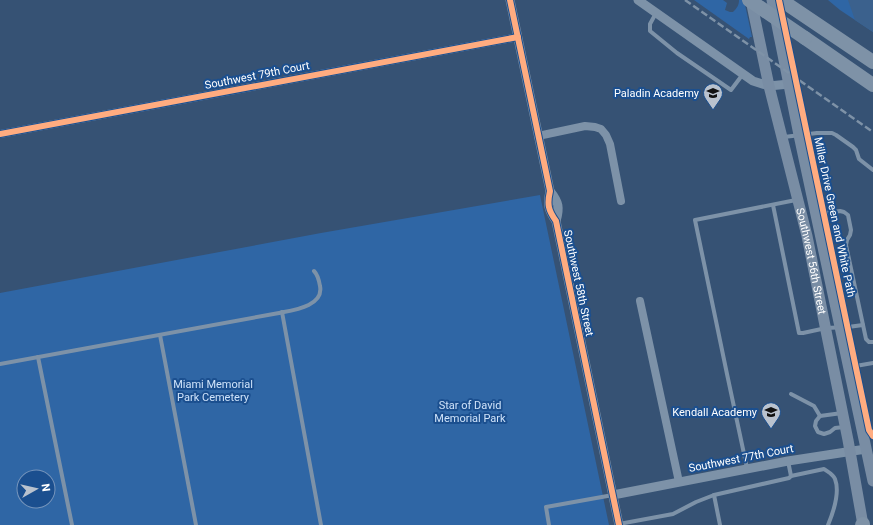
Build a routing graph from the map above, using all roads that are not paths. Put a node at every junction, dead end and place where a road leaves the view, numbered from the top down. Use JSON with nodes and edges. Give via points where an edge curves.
{"nodes":[{"id":1,"x":510,"y":0,"type":"edge"},
{"id":2,"x":638,"y":0,"type":"edge"},
{"id":3,"x":750,"y":0,"type":"edge"},
{"id":4,"x":772,"y":0,"type":"edge"},
{"id":5,"x":781,"y":0,"type":"edge"},
{"id":6,"x":657,"y":13,"type":"junction"},
{"id":7,"x":518,"y":37,"type":"junction"},
{"id":8,"x":873,"y":62,"type":"edge"},
{"id":9,"x":743,"y":74,"type":"junction"},
{"id":10,"x":789,"y":84,"type":"junction"},
{"id":11,"x":873,"y":85,"type":"edge"},
{"id":12,"x":769,"y":86,"type":"junction"},
{"id":13,"x":0,"y":134,"type":"edge"},
{"id":14,"x":799,"y":135,"type":"junction"},
{"id":15,"x":538,"y":136,"type":"junction"},
{"id":16,"x":781,"y":137,"type":"junction"},
{"id":17,"x":873,"y":170,"type":"edge"},
{"id":18,"x":798,"y":200,"type":"junction"},
{"id":19,"x":621,"y":201,"type":"dead end"},
{"id":20,"x":773,"y":205,"type":"junction"},
{"id":21,"x":816,"y":214,"type":"junction"},
{"id":22,"x":314,"y":271,"type":"dead end"},
{"id":23,"x":640,"y":301,"type":"dead end"},
{"id":24,"x":282,"y":312,"type":"junction"},
{"id":25,"x":863,"y":324,"type":"junction"},
{"id":26,"x":840,"y":327,"type":"junction"},
{"id":27,"x":826,"y":328,"type":"junction"},
{"id":28,"x":160,"y":335,"type":"junction"},
{"id":29,"x":873,"y":342,"type":"edge"},
{"id":30,"x":38,"y":357,"type":"junction"},
{"id":31,"x":873,"y":363,"type":"edge"},
{"id":32,"x":0,"y":364,"type":"edge"},
{"id":33,"x":849,"y":367,"type":"junction"},
{"id":34,"x":791,"y":394,"type":"dead end"},
{"id":35,"x":842,"y":413,"type":"junction"},
{"id":36,"x":820,"y":416,"type":"junction"},
{"id":37,"x":845,"y":426,"type":"junction"},
{"id":38,"x":869,"y":448,"type":"edge"},
{"id":39,"x":850,"y":451,"type":"junction"},
{"id":40,"x":788,"y":462,"type":"junction"},
{"id":41,"x":748,"y":469,"type":"junction"},
{"id":42,"x":791,"y":476,"type":"junction"},
{"id":43,"x":873,"y":481,"type":"edge"},
{"id":44,"x":678,"y":482,"type":"junction"},
{"id":45,"x":613,"y":494,"type":"junction"},
{"id":46,"x":714,"y":495,"type":"junction"},
{"id":47,"x":619,"y":524,"type":"edge"},
{"id":48,"x":72,"y":525,"type":"edge"},
{"id":49,"x":196,"y":525,"type":"edge"},
{"id":50,"x":321,"y":525,"type":"edge"},
{"id":51,"x":549,"y":525,"type":"edge"},
{"id":52,"x":720,"y":525,"type":"edge"},
{"id":53,"x":828,"y":525,"type":"edge"},
{"id":54,"x":863,"y":525,"type":"edge"}],
"edges":[{"from":1,"to":7,"type":"street","name":"Southwest 58th Street"},
{"from":2,"to":6,"type":"street"},
{"from":3,"to":11,"type":"highway","bridge":true},
{"from":3,"to":12,"type":"main road","name":"Southwest 56th Street"},
{"from":4,"to":10,"type":"main road","name":"Southwest 56th Street"},
{"from":5,"to":8,"type":"highway"},
{"from":6,"to":9,"type":"street"},
{"from":6,"to":9,"type":"lane","via":[[650,24],[650,31],[702,71],[731,90]]},
{"from":7,"to":13,"type":"street","name":"Southwest 79th Court"},
{"from":7,"to":15,"type":"street","name":"Southwest 58th Street"},
{"from":9,"to":12,"type":"street","via":[[756,83]]},
{"from":10,"to":12,"type":"street"},
{"from":10,"to":14,"type":"main road","name":"Southwest 56th Street"},
{"from":12,"to":16,"type":"main road","name":"Southwest 56th Street"},
{"from":14,"to":16,"type":"lane"},
{"from":14,"to":17,"type":"lane","via":[[832,133],[853,147],[859,159]]},
{"from":14,"to":21,"type":"main road","name":"Southwest 56th Street"},
{"from":15,"to":19,"type":"street","via":[[585,126],[601,129],[610,144]]},
{"from":15,"to":45,"type":"street","name":"Southwest 58th Street","via":[[550,191],[559,206],[556,221]]},
{"from":16,"to":18,"type":"main road","name":"Southwest 56th Street"},
{"from":18,"to":20,"type":"lane"},
{"from":18,"to":27,"type":"main road","name":"Southwest 56th Street"},
{"from":20,"to":27,"type":"lane","via":[[799,333]]},
{"from":20,"to":41,"type":"lane","via":[[695,220]]},
{"from":21,"to":25,"type":"lane","via":[[840,211],[848,216],[851,230],[846,245]]},
{"from":21,"to":26,"type":"main road","name":"Southwest 56th Street"},
{"from":22,"to":24,"type":"lane","via":[[321,293],[317,300],[300,308]]},
{"from":23,"to":44,"type":"street"},
{"from":24,"to":28,"type":"lane"},
{"from":24,"to":50,"type":"lane"},
{"from":25,"to":26,"type":"lane","via":[[848,328]]},
{"from":25,"to":29,"type":"lane","via":[[866,339]]},
{"from":26,"to":27,"type":"lane"},
{"from":26,"to":33,"type":"main road","name":"Southwest 56th Street"},
{"from":27,"to":35,"type":"main road","name":"Southwest 56th Street"},
{"from":28,"to":30,"type":"lane"},
{"from":28,"to":49,"type":"lane"},
{"from":30,"to":32,"type":"lane"},
{"from":30,"to":48,"type":"lane"},
{"from":31,"to":33,"type":"lane"},
{"from":33,"to":38,"type":"main road","name":"Southwest 56th Street"},
{"from":34,"to":36,"type":"lane","via":[[814,406]]},
{"from":35,"to":36,"type":"lane"},
{"from":35,"to":37,"type":"main road","name":"Southwest 56th Street"},
{"from":36,"to":37,"type":"lane","via":[[815,423],[816,429],[821,433],[828,434],[835,428]]},
{"from":37,"to":39,"type":"main road","name":"Southwest 56th Street"},
{"from":38,"to":39,"type":"street","name":"Southwest 77th Court"},
{"from":38,"to":43,"type":"main road","name":"Southwest 56th Street"},
{"from":39,"to":40,"type":"street","name":"Southwest 77th Court"},
{"from":39,"to":54,"type":"main road","name":"Southwest 56th Street"},
{"from":40,"to":41,"type":"street","name":"Southwest 77th Court"},
{"from":40,"to":42,"type":"lane"},
{"from":41,"to":44,"type":"street","name":"Southwest 77th Court"},
{"from":42,"to":46,"type":"lane"},
{"from":42,"to":53,"type":"lane","via":[[824,469],[835,478],[837,488],[833,513]]},
{"from":44,"to":45,"type":"street","name":"Southwest 77th Court"},
{"from":45,"to":47,"type":"street","name":"Southwest 58th Street"},
{"from":45,"to":51,"type":"lane","via":[[546,507]]},
{"from":46,"to":47,"type":"lane","via":[[673,514]]},
{"from":46,"to":52,"type":"lane"}]}
